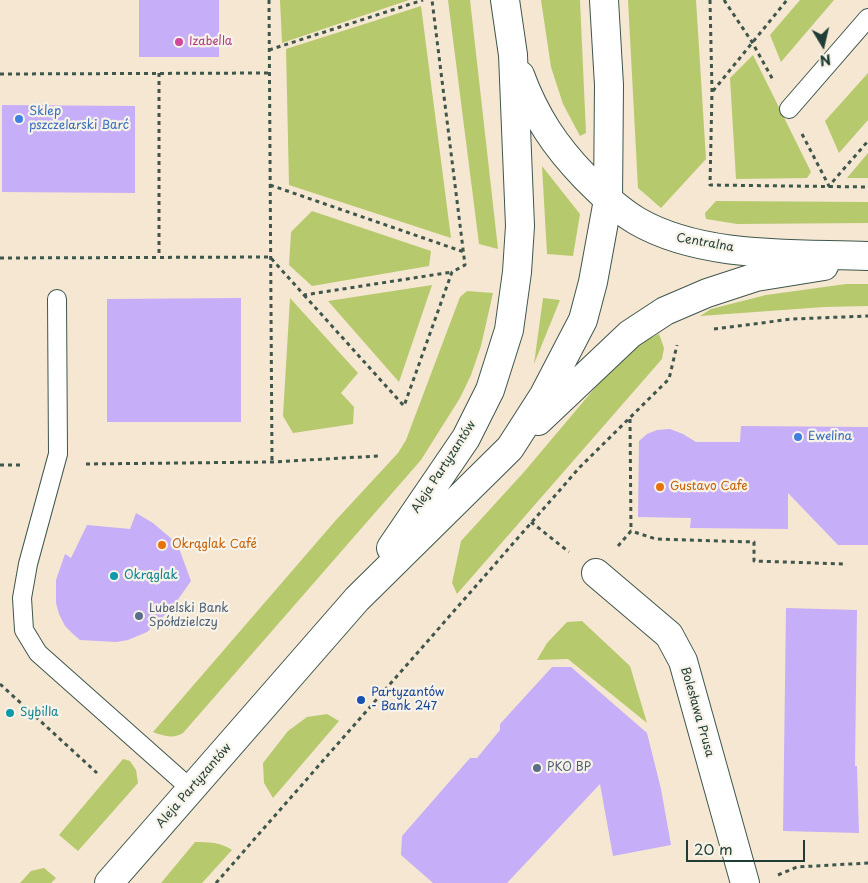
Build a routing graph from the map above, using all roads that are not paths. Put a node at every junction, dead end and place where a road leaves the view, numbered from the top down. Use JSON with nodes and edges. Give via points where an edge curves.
{"nodes":[{"id":1,"x":505,"y":0,"type":"edge"},
{"id":2,"x":604,"y":0,"type":"edge"},
{"id":3,"x":868,"y":18,"type":"edge"},
{"id":4,"x":513,"y":55,"type":"junction"},
{"id":5,"x":789,"y":108,"type":"dead end"},
{"id":6,"x":608,"y":200,"type":"junction"},
{"id":7,"x":868,"y":257,"type":"edge"},
{"id":8,"x":57,"y":299,"type":"dead end"},
{"id":9,"x":510,"y":448,"type":"junction"},
{"id":10,"x":596,"y":573,"type":"road end"},
{"id":11,"x":357,"y":599,"type":"junction"},
{"id":12,"x":191,"y":789,"type":"junction"},
{"id":13,"x":110,"y":883,"type":"edge"},
{"id":14,"x":745,"y":883,"type":"edge"}],
"edges":[{"from":1,"to":4,"type":"main road"},
{"from":2,"to":6,"type":"main road","name":"Aleja Partyzantów","via":[[609,85]]},
{"from":3,"to":5,"type":"lane"},
{"from":4,"to":6,"type":"main road","name":"Centralna","via":[[529,98],[550,137]]},
{"from":4,"to":11,"type":"main road","name":"Aleja Partyzantów","via":[[520,226],[509,330],[490,390],[466,438]]},
{"from":6,"to":7,"type":"main road","name":"Centralna","via":[[637,221],[670,237],[757,251]]},
{"from":6,"to":9,"type":"main road","name":"Aleja Partyzantów","via":[[583,320],[544,395]]},
{"from":7,"to":9,"type":"main road","via":[[756,278],[707,293],[665,311],[630,334]]},
{"from":8,"to":12,"type":"lane","via":[[58,454],[26,572],[21,608],[24,630],[38,653]]},
{"from":9,"to":11,"type":"main road","name":"Aleja Partyzantów"},
{"from":10,"to":14,"type":"main road","name":"Bolesława Prusa","via":[[669,635],[683,661]]},
{"from":11,"to":12,"type":"main road","name":"Aleja Partyzantów"},
{"from":12,"to":13,"type":"main road","name":"Aleja Partyzantów"}]}
